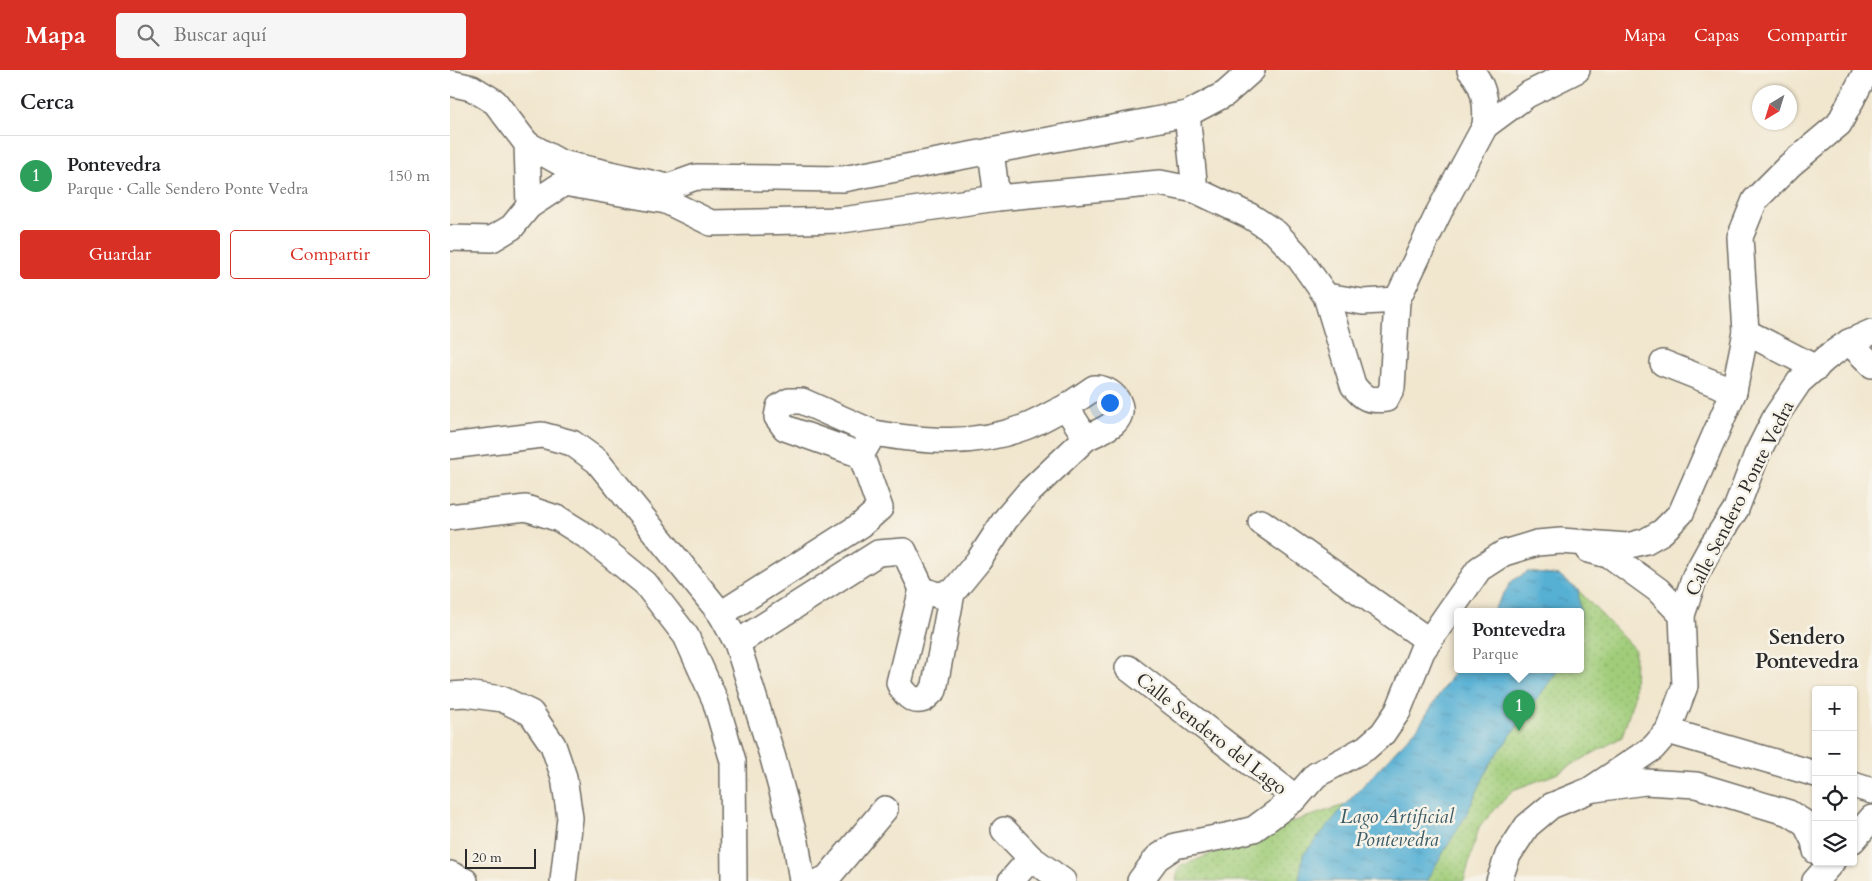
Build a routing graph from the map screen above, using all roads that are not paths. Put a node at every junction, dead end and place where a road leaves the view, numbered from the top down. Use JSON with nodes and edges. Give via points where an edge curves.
{"nodes":[{"id":1,"x":1252,"y":70,"type":"edge"},
{"id":2,"x":1470,"y":70,"type":"edge"},
{"id":3,"x":1577,"y":70,"type":"edge"},
{"id":4,"x":1867,"y":70,"type":"edge"},
{"id":5,"x":450,"y":83,"type":"edge"},
{"id":6,"x":1187,"y":114,"type":"junction"},
{"id":7,"x":1485,"y":126,"type":"junction"},
{"id":8,"x":527,"y":144,"type":"junction"},
{"id":9,"x":991,"y":152,"type":"junction"},
{"id":10,"x":1195,"y":190,"type":"junction"},
{"id":11,"x":997,"y":198,"type":"junction"},
{"id":12,"x":529,"y":206,"type":"junction"},
{"id":13,"x":450,"y":238,"type":"edge"},
{"id":14,"x":1326,"y":296,"type":"junction"},
{"id":15,"x":1397,"y":300,"type":"junction"},
{"id":16,"x":1746,"y":332,"type":"junction"},
{"id":17,"x":1872,"y":332,"type":"edge"},
{"id":18,"x":1850,"y":342,"type":"junction"},
{"id":19,"x":1663,"y":363,"type":"dead end"},
{"id":20,"x":1872,"y":365,"type":"edge"},
{"id":21,"x":1816,"y":368,"type":"junction"},
{"id":22,"x":1734,"y":391,"type":"junction"},
{"id":23,"x":1066,"y":407,"type":"junction"},
{"id":24,"x":874,"y":433,"type":"junction"},
{"id":25,"x":1086,"y":438,"type":"junction"},
{"id":26,"x":450,"y":446,"type":"edge"},
{"id":27,"x":861,"y":455,"type":"junction"},
{"id":28,"x":450,"y":518,"type":"edge"},
{"id":29,"x":1261,"y":522,"type":"dead end"},
{"id":30,"x":1561,"y":541,"type":"junction"},
{"id":31,"x":922,"y":589,"type":"junction"},
{"id":32,"x":952,"y":593,"type":"junction"},
{"id":33,"x":721,"y":614,"type":"junction"},
{"id":34,"x":1682,"y":614,"type":"junction"},
{"id":35,"x":1429,"y":641,"type":"junction"},
{"id":36,"x":737,"y":643,"type":"junction"},
{"id":37,"x":1128,"y":668,"type":"dead end"},
{"id":38,"x":450,"y":695,"type":"edge"},
{"id":39,"x":1668,"y":731,"type":"junction"},
{"id":40,"x":1812,"y":773,"type":"edge"},
{"id":41,"x":1857,"y":786,"type":"edge"},
{"id":42,"x":1590,"y":790,"type":"junction"},
{"id":43,"x":1872,"y":791,"type":"edge"},
{"id":44,"x":1296,"y":798,"type":"junction"},
{"id":45,"x":885,"y":809,"type":"dead end"},
{"id":46,"x":1872,"y":818,"type":"edge"},
{"id":47,"x":1004,"y":830,"type":"dead end"},
{"id":48,"x":1857,"y":835,"type":"edge"},
{"id":49,"x":1812,"y":837,"type":"edge"},
{"id":50,"x":1031,"y":858,"type":"junction"},
{"id":51,"x":450,"y":874,"type":"edge"},
{"id":52,"x":465,"y":881,"type":"edge"},
{"id":53,"x":563,"y":881,"type":"edge"},
{"id":54,"x":734,"y":881,"type":"edge"},
{"id":55,"x":802,"y":881,"type":"edge"},
{"id":56,"x":820,"y":881,"type":"edge"},
{"id":57,"x":1011,"y":881,"type":"edge"},
{"id":58,"x":1062,"y":881,"type":"edge"},
{"id":59,"x":1140,"y":881,"type":"edge"},
{"id":60,"x":1499,"y":881,"type":"edge"}],
"edges":[{"from":1,"to":6,"type":"street","via":[[1225,94]]},
{"from":2,"to":7,"type":"street","via":[[1483,92],[1487,111]]},
{"from":3,"to":7,"type":"street","via":[[1527,95]]},
{"from":4,"to":16,"type":"street","name":"Calle Sendero Ponte Vedra","via":[[1839,124],[1755,200],[1740,237]]},
{"from":5,"to":8,"type":"street","via":[[472,88],[494,102]]},
{"from":6,"to":9,"type":"street"},
{"from":6,"to":10,"type":"street"},
{"from":7,"to":15,"type":"street"},
{"from":8,"to":9,"type":"street","via":[[562,163],[668,187],[696,177],[843,179]]},
{"from":8,"to":12,"type":"street"},
{"from":9,"to":11,"type":"street"},
{"from":10,"to":11,"type":"street","via":[[1160,183]]},
{"from":10,"to":14,"type":"street","via":[[1276,232]]},
{"from":11,"to":12,"type":"street","via":[[842,220],[711,223],[666,201],[564,183]]},
{"from":12,"to":13,"type":"street","via":[[512,227],[492,239]]},
{"from":14,"to":15,"type":"street","via":[[1363,302]]},
{"from":14,"to":15,"type":"street","via":[[1353,385],[1361,395],[1374,400],[1386,399],[1392,388]]},
{"from":16,"to":21,"type":"street"},
{"from":16,"to":22,"type":"street","name":"Calle Sendero Ponte Vedra"},
{"from":17,"to":18,"type":"street","name":"Calle Sendero Ponte Vedra"},
{"from":18,"to":20,"type":"street"},
{"from":18,"to":21,"type":"street","name":"Calle Sendero Ponte Vedra"},
{"from":19,"to":22,"type":"street"},
{"from":21,"to":34,"type":"street","name":"Calle Sendero Ponte Vedra","via":[[1799,382],[1776,416],[1736,509],[1695,576]]},
{"from":22,"to":30,"type":"street","name":"Calle Sendero Ponte Vedra","via":[[1681,513],[1662,532],[1627,546]]},
{"from":23,"to":24,"type":"street","via":[[1026,427],[993,437],[952,442]]},
{"from":23,"to":25,"type":"street"},
{"from":23,"to":25,"type":"street","via":[[1094,388],[1107,390],[1116,398],[1120,406],[1114,423]]},
{"from":24,"to":27,"type":"street"},
{"from":24,"to":27,"type":"street","via":[[802,401],[789,401],[779,407],[777,417],[785,428]]},
{"from":25,"to":32,"type":"street","via":[[1005,520]]},
{"from":26,"to":33,"type":"street","via":[[542,435],[572,443],[597,460]]},
{"from":27,"to":33,"type":"street","via":[[880,508],[862,525]]},
{"from":28,"to":54,"type":"street","via":[[526,508],[559,519],[591,539],[645,583],[686,636],[715,700],[733,761]]},
{"from":29,"to":35,"type":"street"},
{"from":30,"to":34,"type":"street","name":"Calle Sendero Ponte Vedra","via":[[1611,556],[1658,590]]},
{"from":30,"to":35,"type":"street","name":"Calle Sendero Ponte Vedra","via":[[1537,543],[1504,553],[1479,569]]},
{"from":31,"to":32,"type":"street","via":[[937,595]]},
{"from":31,"to":32,"type":"street","via":[[899,683],[904,694],[914,699],[924,699],[934,690]]},
{"from":31,"to":36,"type":"street","via":[[904,551],[878,553]]},
{"from":33,"to":36,"type":"street"},
{"from":34,"to":39,"type":"street","name":"Calle Sendero Ponte Vedra","via":[[1685,686]]},
{"from":35,"to":44,"type":"street","name":"Calle Sendero Ponte Vedra","via":[[1398,711],[1383,733],[1366,748],[1316,775]]},
{"from":36,"to":55,"type":"street","via":[[776,768],[796,842]]},
{"from":37,"to":44,"type":"street","name":"Calle Sendero del Lago"},
{"from":38,"to":53,"type":"street","via":[[465,694],[509,702],[531,713],[553,745],[564,777],[570,818]]},
{"from":39,"to":40,"type":"street"},
{"from":39,"to":42,"type":"street","name":"Calle Sendero Ponte Vedra","via":[[1654,748]]},
{"from":41,"to":43,"type":"street"},
{"from":42,"to":49,"type":"street","via":[[1645,782],[1696,785],[1789,813],[1805,822]]},
{"from":42,"to":60,"type":"street","name":"Calle Sendero Ponte Vedra","via":[[1551,806],[1527,826],[1508,855]]},
{"from":44,"to":59,"type":"street","name":"Calle Sendero Ponte Vedra","via":[[1254,829],[1175,846],[1157,858]]},
{"from":45,"to":56,"type":"street","via":[[827,878]]},
{"from":46,"to":48,"type":"street"},
{"from":47,"to":50,"type":"street"},
{"from":50,"to":57,"type":"street"},
{"from":50,"to":58,"type":"street"},
{"from":51,"to":52,"type":"street"}]}
